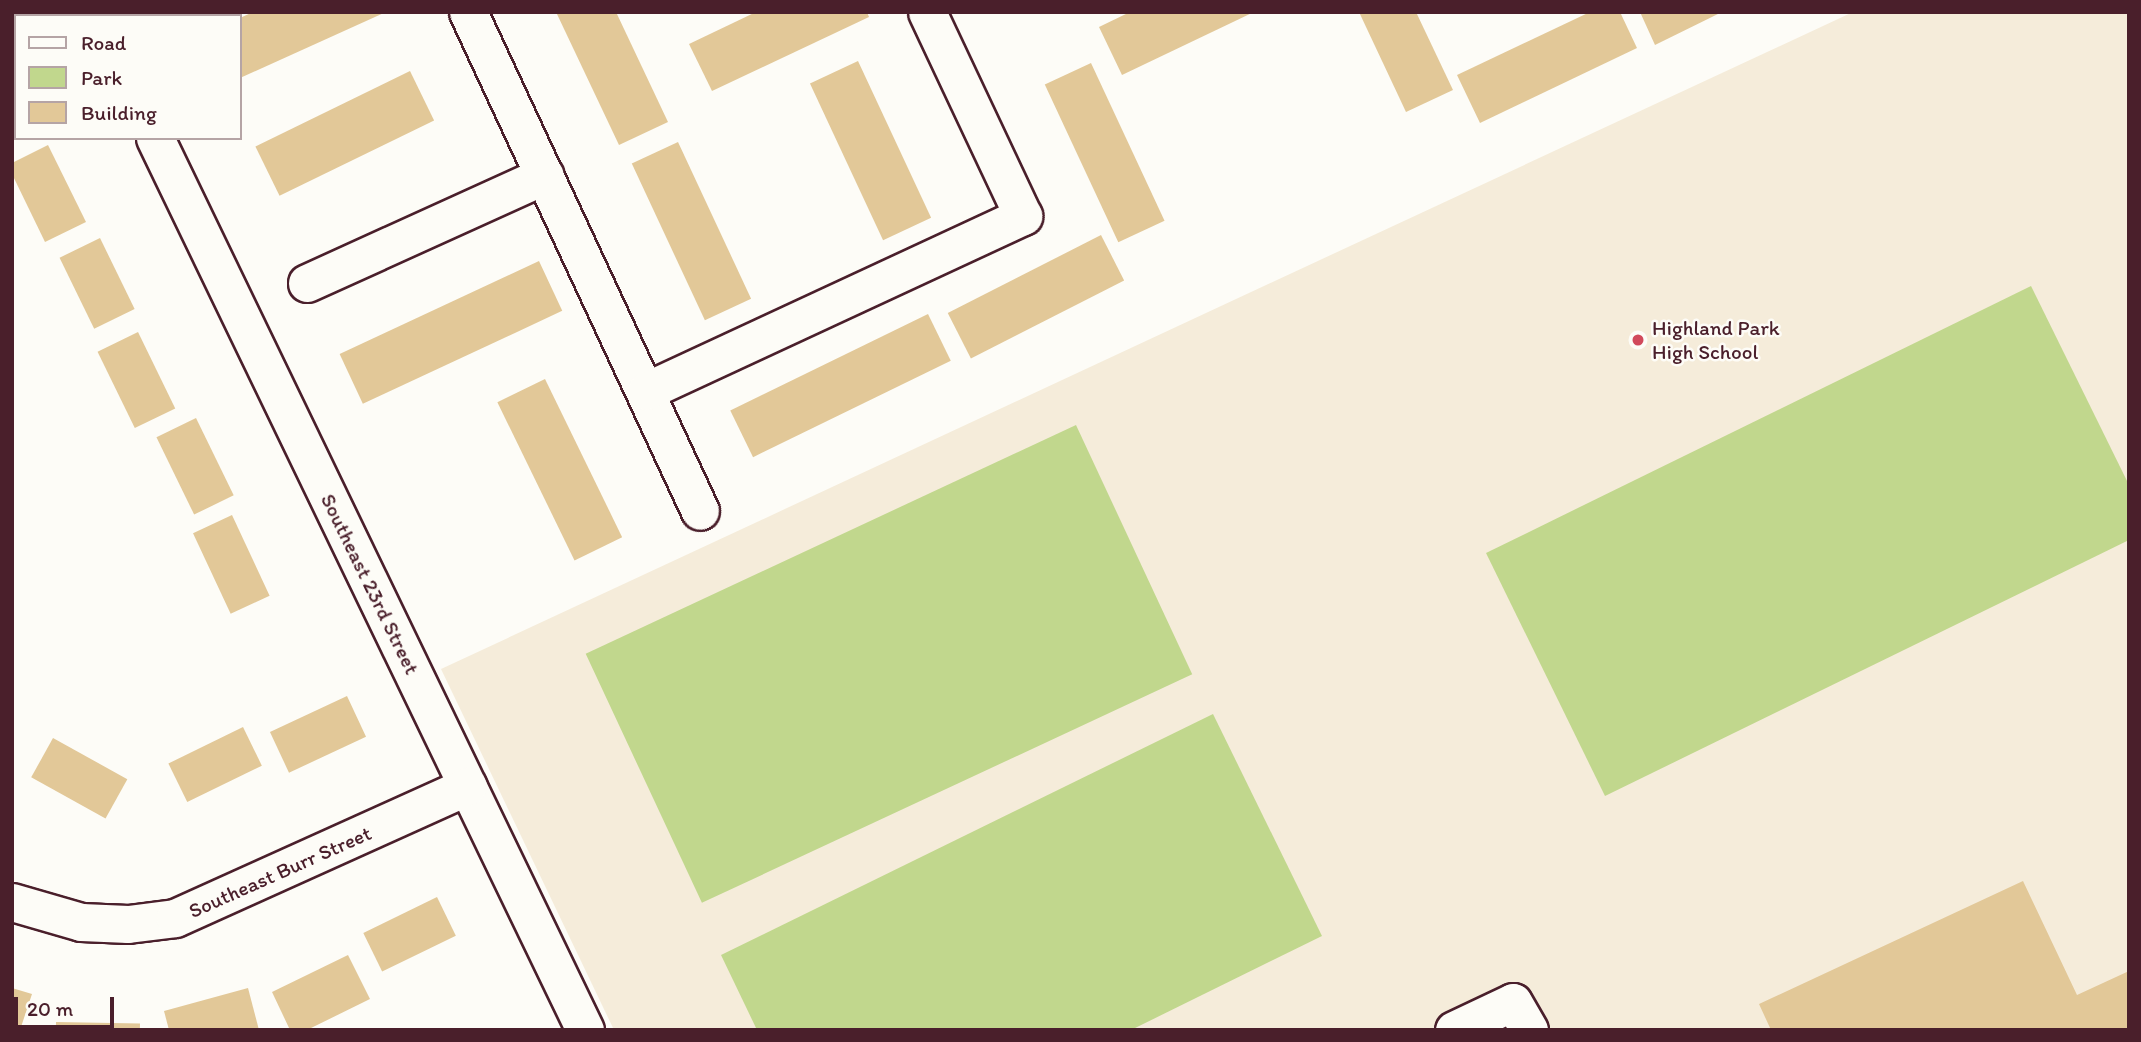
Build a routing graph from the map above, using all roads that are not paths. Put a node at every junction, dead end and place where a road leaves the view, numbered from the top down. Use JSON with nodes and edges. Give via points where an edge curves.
{"nodes":[{"id":1,"x":468,"y":12,"type":"edge"},
{"id":2,"x":937,"y":16,"type":"edge"},
{"id":3,"x":156,"y":140,"type":"edge"},
{"id":4,"x":545,"y":175,"type":"junction"},
{"id":5,"x":307,"y":283,"type":"dead end"},
{"id":6,"x":646,"y":391,"type":"junction"},
{"id":7,"x":700,"y":511,"type":"dead end"},
{"id":8,"x":468,"y":786,"type":"junction"},
{"id":9,"x":28,"y":908,"type":"edge"},
{"id":10,"x":585,"y":1030,"type":"edge"},
{"id":11,"x":1454,"y":1030,"type":"edge"},
{"id":12,"x":1529,"y":1030,"type":"edge"}],
"edges":[{"from":1,"to":4,"type":"street"},
{"from":2,"to":6,"type":"street","via":[[1023,216]]},
{"from":3,"to":8,"type":"street","name":"Southeast 23rd Street"},
{"from":4,"to":5,"type":"street"},
{"from":4,"to":6,"type":"street"},
{"from":6,"to":7,"type":"street"},
{"from":8,"to":9,"type":"street","name":"Southeast Burr Street","via":[[195,913],[128,924],[81,922]]},
{"from":8,"to":10,"type":"street","name":"Southeast 23rd Street"},
{"from":11,"to":12,"type":"street","via":[[1514,1002]]}]}
